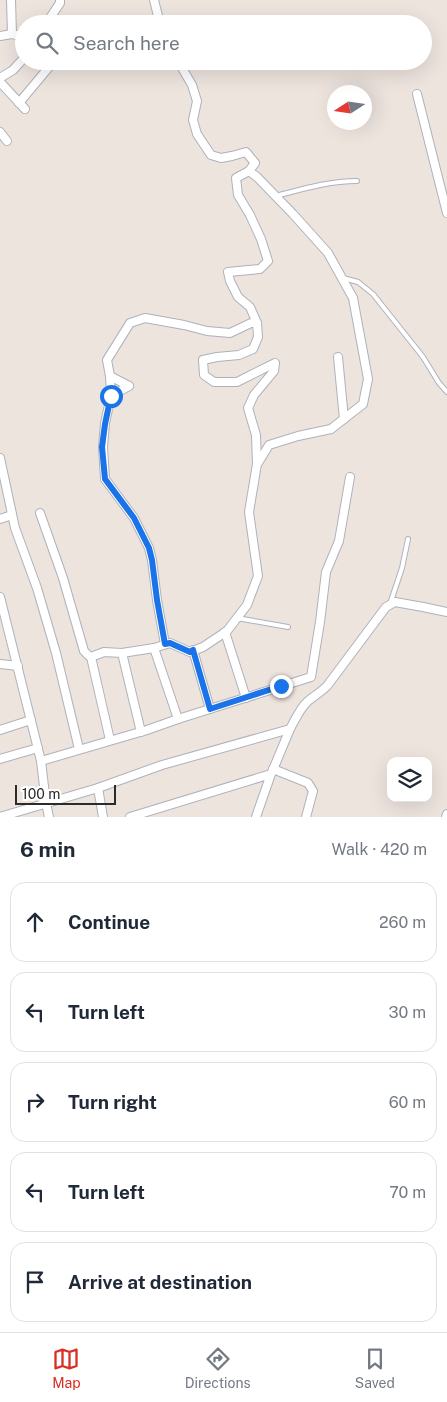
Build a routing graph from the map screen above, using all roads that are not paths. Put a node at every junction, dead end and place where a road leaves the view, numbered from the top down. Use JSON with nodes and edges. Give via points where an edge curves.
{"nodes":[{"id":1,"x":11,"y":0,"type":"edge"},
{"id":2,"x":60,"y":0,"type":"edge"},
{"id":3,"x":154,"y":0,"type":"edge"},
{"id":4,"x":52,"y":15,"type":"edge"},
{"id":5,"x":158,"y":15,"type":"edge"},
{"id":6,"x":12,"y":34,"type":"junction"},
{"id":7,"x":15,"y":34,"type":"edge"},
{"id":8,"x":0,"y":36,"type":"edge"},
{"id":9,"x":15,"y":68,"type":"edge"},
{"id":10,"x":46,"y":70,"type":"edge"},
{"id":11,"x":183,"y":70,"type":"edge"},
{"id":12,"x":0,"y":78,"type":"edge"},
{"id":13,"x":0,"y":82,"type":"edge"},
{"id":14,"x":417,"y":94,"type":"dead end"},
{"id":15,"x":19,"y":102,"type":"junction"},
{"id":16,"x":25,"y":109,"type":"dead end"},
{"id":17,"x":0,"y":132,"type":"edge"},
{"id":18,"x":7,"y":141,"type":"dead end"},
{"id":19,"x":249,"y":172,"type":"junction"},
{"id":20,"x":357,"y":180,"type":"dead end"},
{"id":21,"x":276,"y":196,"type":"junction"},
{"id":22,"x":447,"y":213,"type":"edge"},
{"id":23,"x":341,"y":277,"type":"junction"},
{"id":24,"x":257,"y":323,"type":"junction"},
{"id":25,"x":338,"y":356,"type":"dead end"},
{"id":26,"x":110,"y":376,"type":"junction"},
{"id":27,"x":447,"y":392,"type":"edge"},
{"id":28,"x":111,"y":396,"type":"junction"},
{"id":29,"x":344,"y":419,"type":"junction"},
{"id":30,"x":0,"y":458,"type":"edge"},
{"id":31,"x":257,"y":464,"type":"junction"},
{"id":32,"x":350,"y":477,"type":"dead end"},
{"id":33,"x":40,"y":513,"type":"dead end"},
{"id":34,"x":12,"y":515,"type":"junction"},
{"id":35,"x":0,"y":519,"type":"edge"},
{"id":36,"x":408,"y":539,"type":"dead end"},
{"id":37,"x":0,"y":597,"type":"edge"},
{"id":38,"x":390,"y":604,"type":"junction"},
{"id":39,"x":447,"y":612,"type":"edge"},
{"id":40,"x":237,"y":618,"type":"junction"},
{"id":41,"x":288,"y":627,"type":"dead end"},
{"id":42,"x":225,"y":632,"type":"junction"},
{"id":43,"x":165,"y":644,"type":"junction"},
{"id":44,"x":154,"y":648,"type":"junction"},
{"id":45,"x":193,"y":650,"type":"junction"},
{"id":46,"x":122,"y":653,"type":"junction"},
{"id":47,"x":91,"y":657,"type":"junction"},
{"id":48,"x":0,"y":664,"type":"edge"},
{"id":49,"x":18,"y":666,"type":"junction"},
{"id":50,"x":246,"y":698,"type":"junction"},
{"id":51,"x":210,"y":709,"type":"junction"},
{"id":52,"x":178,"y":719,"type":"junction"},
{"id":53,"x":31,"y":720,"type":"junction"},
{"id":54,"x":290,"y":729,"type":"junction"},
{"id":55,"x":0,"y":730,"type":"edge"},
{"id":56,"x":141,"y":732,"type":"junction"},
{"id":57,"x":110,"y":740,"type":"junction"},
{"id":58,"x":38,"y":748,"type":"junction"},
{"id":59,"x":79,"y":749,"type":"junction"},
{"id":60,"x":0,"y":759,"type":"edge"},
{"id":61,"x":41,"y":761,"type":"junction"},
{"id":62,"x":272,"y":771,"type":"junction"},
{"id":63,"x":98,"y":788,"type":"junction"},
{"id":64,"x":46,"y":803,"type":"junction"},
{"id":65,"x":148,"y":814,"type":"edge"},
{"id":66,"x":0,"y":816,"type":"edge"},
{"id":67,"x":49,"y":817,"type":"edge"},
{"id":68,"x":103,"y":817,"type":"edge"},
{"id":69,"x":130,"y":817,"type":"edge"},
{"id":70,"x":256,"y":817,"type":"edge"},
{"id":71,"x":306,"y":817,"type":"edge"}],
"edges":[{"from":1,"to":6,"type":"street"},
{"from":2,"to":4,"type":"street"},
{"from":3,"to":5,"type":"street"},
{"from":6,"to":7,"type":"street"},
{"from":6,"to":8,"type":"street"},
{"from":9,"to":12,"type":"street"},
{"from":10,"to":15,"type":"street"},
{"from":11,"to":19,"type":"street","via":[[197,101],[193,120],[197,134],[211,155],[221,158],[246,152],[255,163]]},
{"from":13,"to":15,"type":"street"},
{"from":14,"to":22,"type":"street"},
{"from":15,"to":16,"type":"street"},
{"from":17,"to":18,"type":"street"},
{"from":19,"to":21,"type":"street"},
{"from":19,"to":24,"type":"street","via":[[236,178],[238,195],[261,239],[268,261],[260,269],[228,272],[238,297],[250,307]]},
{"from":20,"to":21,"type":"lane","via":[[322,184]]},
{"from":21,"to":23,"type":"street","via":[[328,253]]},
{"from":23,"to":27,"type":"lane","via":[[358,282],[373,294],[423,356]]},
{"from":23,"to":29,"type":"street","via":[[353,298],[368,379],[363,404]]},
{"from":24,"to":26,"type":"street","via":[[250,322],[230,333],[145,318],[130,323],[108,360]]},
{"from":24,"to":31,"type":"street","via":[[258,337],[253,348],[239,355],[203,360],[204,375],[214,382],[237,382],[275,363],[274,371],[254,395],[248,408],[256,435]]},
{"from":25,"to":29,"type":"street"},
{"from":26,"to":28,"type":"street"},
{"from":26,"to":28,"type":"street","via":[[129,386]]},
{"from":28,"to":43,"type":"street","via":[[102,447],[105,479],[134,518],[149,548]]},
{"from":29,"to":31,"type":"street","via":[[331,429],[269,445]]},
{"from":30,"to":34,"type":"street"},
{"from":31,"to":40,"type":"street","via":[[249,512],[258,576],[247,605]]},
{"from":32,"to":50,"type":"street","via":[[340,541],[326,572],[311,676]]},
{"from":33,"to":47,"type":"street","via":[[84,651]]},
{"from":34,"to":35,"type":"street"},
{"from":34,"to":59,"type":"street","via":[[56,653]]},
{"from":36,"to":38,"type":"lane"},
{"from":37,"to":49,"type":"street"},
{"from":38,"to":39,"type":"street","via":[[395,602]]},
{"from":38,"to":54,"type":"street","via":[[327,686],[303,706]]},
{"from":40,"to":41,"type":"lane"},
{"from":40,"to":42,"type":"street"},
{"from":42,"to":45,"type":"street"},
{"from":42,"to":50,"type":"street"},
{"from":43,"to":44,"type":"street"},
{"from":43,"to":45,"type":"street","via":[[190,652]]},
{"from":44,"to":46,"type":"street"},
{"from":44,"to":52,"type":"street"},
{"from":45,"to":51,"type":"street"},
{"from":46,"to":47,"type":"street","via":[[104,652]]},
{"from":46,"to":56,"type":"street"},
{"from":47,"to":57,"type":"street"},
{"from":48,"to":49,"type":"street"},
{"from":49,"to":53,"type":"street"},
{"from":50,"to":51,"type":"street"},
{"from":51,"to":52,"type":"street"},
{"from":52,"to":56,"type":"street"},
{"from":53,"to":55,"type":"street"},
{"from":53,"to":58,"type":"street"},
{"from":54,"to":62,"type":"street"},
{"from":54,"to":63,"type":"street","via":[[162,765]]},
{"from":56,"to":57,"type":"street"},
{"from":57,"to":59,"type":"street"},
{"from":58,"to":60,"type":"street"},
{"from":58,"to":61,"type":"street"},
{"from":59,"to":61,"type":"street"},
{"from":61,"to":64,"type":"street"},
{"from":62,"to":65,"type":"street"},
{"from":62,"to":70,"type":"street"},
{"from":62,"to":71,"type":"street","via":[[308,783],[313,791]]},
{"from":63,"to":64,"type":"street"},
{"from":63,"to":68,"type":"street"},
{"from":64,"to":66,"type":"street"},
{"from":64,"to":67,"type":"street"},
{"from":65,"to":69,"type":"street"}]}
